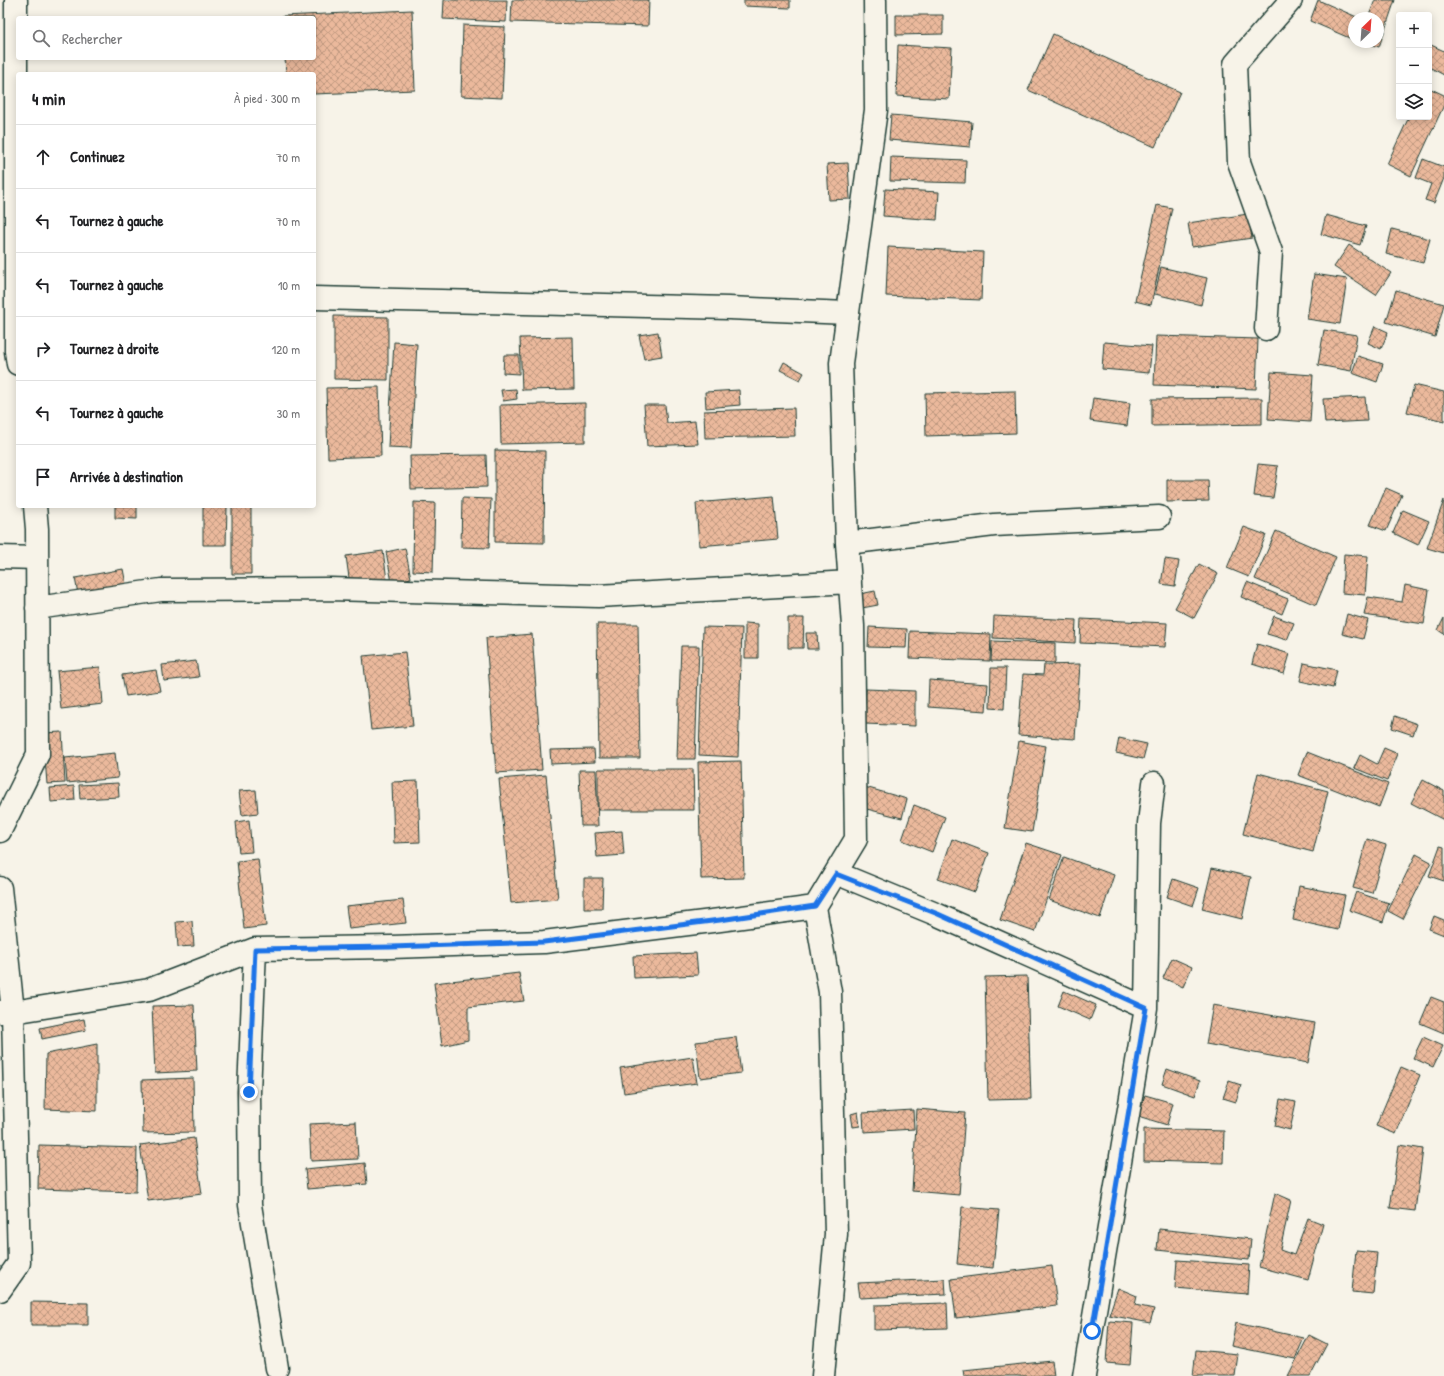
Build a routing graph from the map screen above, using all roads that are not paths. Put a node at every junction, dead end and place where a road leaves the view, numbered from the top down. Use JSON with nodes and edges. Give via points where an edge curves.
{"nodes":[{"id":1,"x":16,"y":0,"type":"edge"},
{"id":2,"x":875,"y":0,"type":"edge"},
{"id":3,"x":1291,"y":0,"type":"edge"},
{"id":4,"x":16,"y":16,"type":"edge"},
{"id":5,"x":16,"y":60,"type":"edge"},
{"id":6,"x":16,"y":72,"type":"edge"},
{"id":7,"x":316,"y":298,"type":"edge"},
{"id":8,"x":848,"y":313,"type":"junction"},
{"id":9,"x":1266,"y":330,"type":"dead end"},
{"id":10,"x":34,"y":508,"type":"edge"},
{"id":11,"x":1159,"y":517,"type":"dead end"},
{"id":12,"x":847,"y":543,"type":"junction"},
{"id":13,"x":0,"y":556,"type":"edge"},
{"id":14,"x":37,"y":558,"type":"junction"},
{"id":15,"x":850,"y":582,"type":"junction"},
{"id":16,"x":37,"y":608,"type":"junction"},
{"id":17,"x":1154,"y":782,"type":"dead end"},
{"id":18,"x":0,"y":831,"type":"edge"},
{"id":19,"x":836,"y":874,"type":"junction"},
{"id":20,"x":0,"y":888,"type":"edge"},
{"id":21,"x":815,"y":906,"type":"junction"},
{"id":22,"x":255,"y":949,"type":"junction"},
{"id":23,"x":1146,"y":1008,"type":"junction"},
{"id":24,"x":7,"y":1012,"type":"edge"},
{"id":25,"x":0,"y":1290,"type":"edge"},
{"id":26,"x":277,"y":1368,"type":"dead end"},
{"id":27,"x":823,"y":1376,"type":"edge"},
{"id":28,"x":1084,"y":1376,"type":"edge"}],
"edges":[{"from":1,"to":4,"type":"street"},
{"from":2,"to":8,"type":"street","via":[[876,110]]},
{"from":3,"to":9,"type":"street","via":[[1235,64],[1239,162],[1271,252]]},
{"from":5,"to":6,"type":"street"},
{"from":7,"to":8,"type":"street"},
{"from":8,"to":12,"type":"street","via":[[841,363]]},
{"from":10,"to":14,"type":"street"},
{"from":11,"to":12,"type":"street","via":[[994,525]]},
{"from":12,"to":15,"type":"street"},
{"from":13,"to":14,"type":"street"},
{"from":14,"to":16,"type":"street"},
{"from":15,"to":16,"type":"street","via":[[598,596],[329,588],[161,590]]},
{"from":15,"to":19,"type":"street","via":[[856,839]]},
{"from":16,"to":18,"type":"street","via":[[38,754]]},
{"from":17,"to":23,"type":"street","via":[[1149,823]]},
{"from":19,"to":21,"type":"street"},
{"from":19,"to":23,"type":"street","via":[[938,914]]},
{"from":20,"to":24,"type":"street"},
{"from":21,"to":22,"type":"street","via":[[544,942]]},
{"from":21,"to":27,"type":"street","via":[[830,992],[836,1234]]},
{"from":22,"to":24,"type":"street","via":[[149,990]]},
{"from":22,"to":26,"type":"street","via":[[249,1092],[250,1204]]},
{"from":23,"to":28,"type":"street"},
{"from":24,"to":25,"type":"street","via":[[19,1263]]}]}
